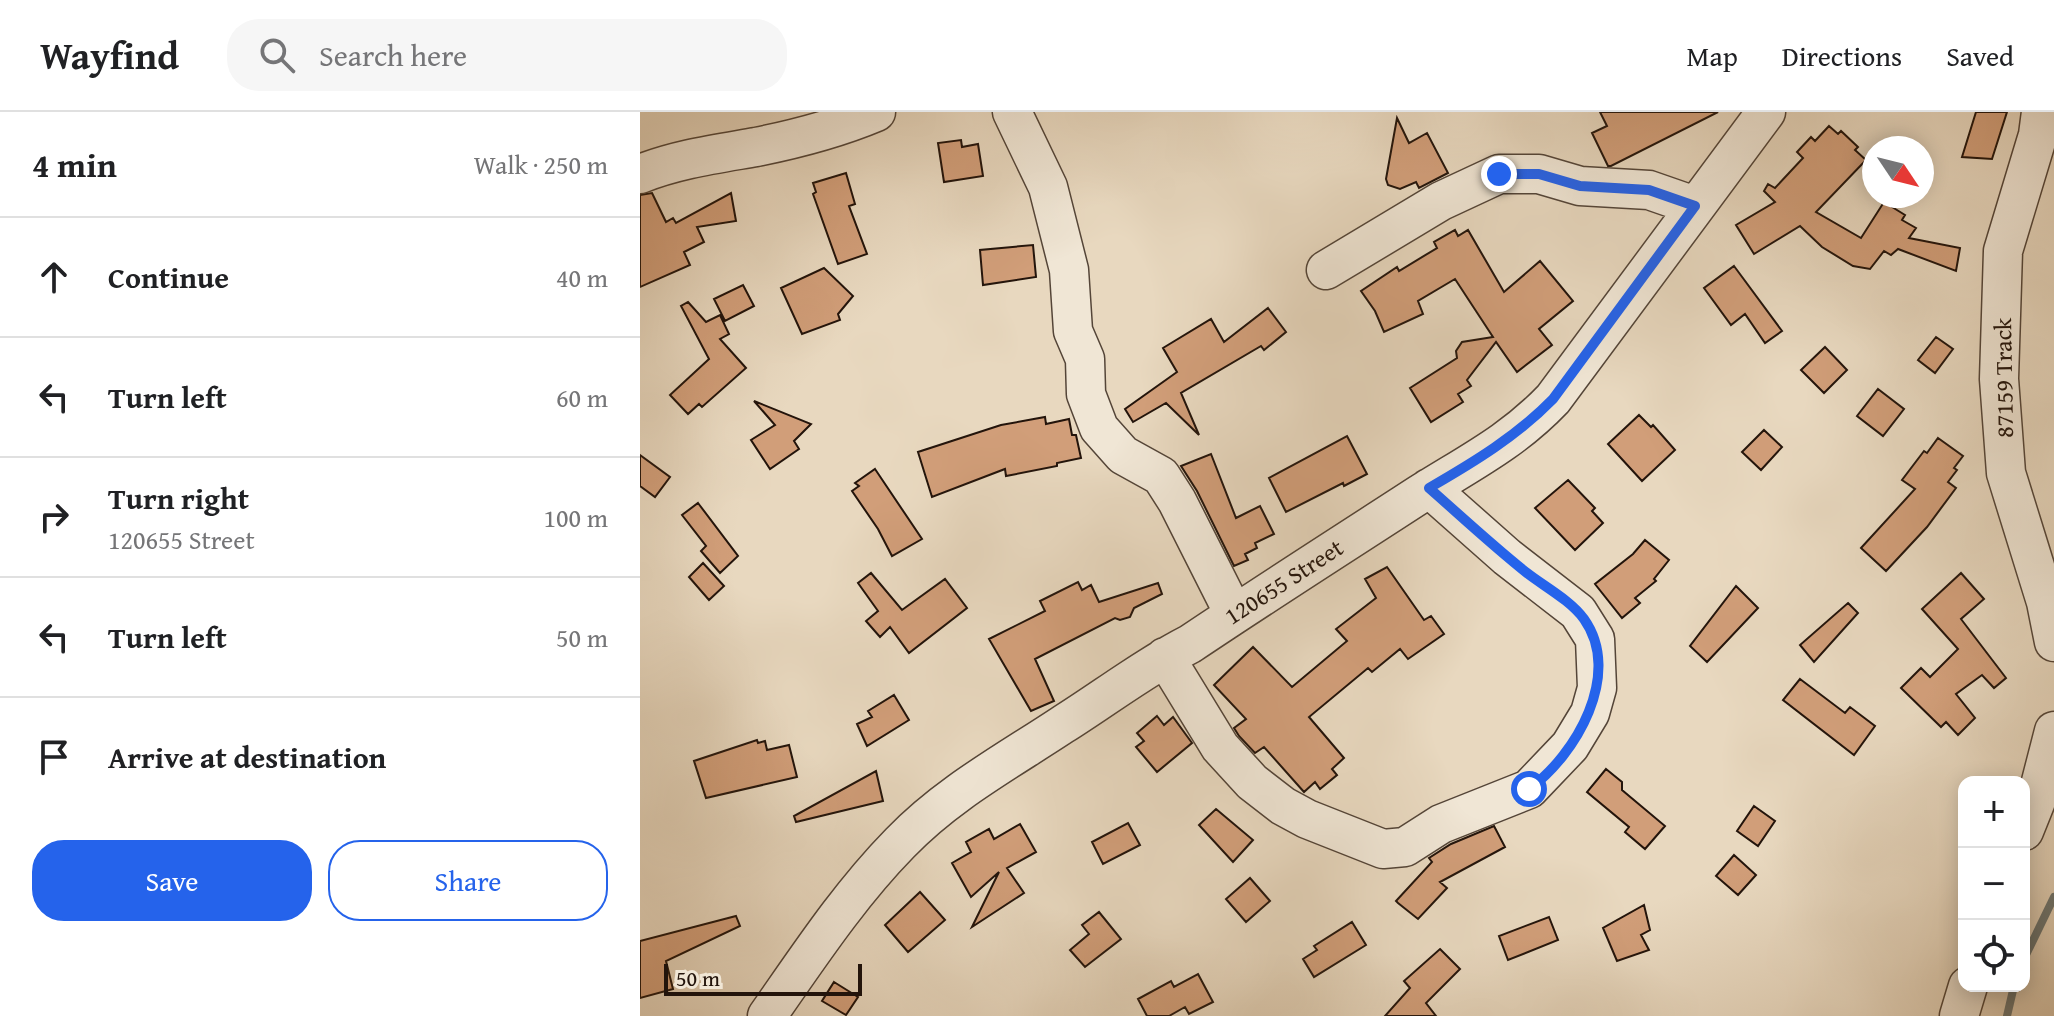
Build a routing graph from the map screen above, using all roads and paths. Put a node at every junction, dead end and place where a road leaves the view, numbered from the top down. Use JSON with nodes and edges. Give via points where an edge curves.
{"nodes":[{"id":1,"x":876,"y":112,"type":"edge"},
{"id":2,"x":1012,"y":112,"type":"edge"},
{"id":3,"x":1766,"y":112,"type":"edge"},
{"id":4,"x":2041,"y":112,"type":"edge"},
{"id":5,"x":640,"y":174,"type":"edge"},
{"id":6,"x":1695,"y":206,"type":"junction"},
{"id":7,"x":1326,"y":270,"type":"dead end"},
{"id":8,"x":1429,"y":488,"type":"junction"},
{"id":9,"x":1234,"y":614,"type":"junction"},
{"id":10,"x":2054,"y":642,"type":"edge"},
{"id":11,"x":1165,"y":657,"type":"junction"},
{"id":12,"x":2054,"y":731,"type":"edge"},
{"id":13,"x":2030,"y":816,"type":"edge"},
{"id":14,"x":1966,"y":992,"type":"edge"},
{"id":15,"x":767,"y":1016,"type":"edge"},
{"id":16,"x":1959,"y":1016,"type":"edge"}],
"edges":[{"from":1,"to":5,"type":"street"},
{"from":2,"to":9,"type":"street","via":[[1048,187],[1069,270],[1073,331],[1085,359],[1086,394],[1099,428],[1123,455],[1161,476]]},
{"from":3,"to":6,"type":"street","name":"120655 Street"},
{"from":4,"to":10,"type":"street","name":"87159 Track","via":[[2003,251],[1999,379],[2006,473]]},
{"from":6,"to":7,"type":"street","via":[[1649,190],[1580,186],[1539,174],[1499,174],[1441,201]]},
{"from":6,"to":8,"type":"street","name":"120655 Street","via":[[1553,399],[1482,458]]},
{"from":8,"to":9,"type":"street","name":"120655 Street"},
{"from":8,"to":11,"type":"street","via":[[1578,612],[1595,639],[1598,679],[1590,713],[1570,746],[1529,789],[1441,824],[1405,847],[1383,849],[1307,819],[1252,782],[1220,747]]},
{"from":9,"to":11,"type":"street","name":"120655 Street"},
{"from":11,"to":15,"type":"street","name":"120655 Street","via":[[991,769],[902,840],[835,919]]},
{"from":12,"to":13,"type":"street"},
{"from":14,"to":16,"type":"street"}]}
